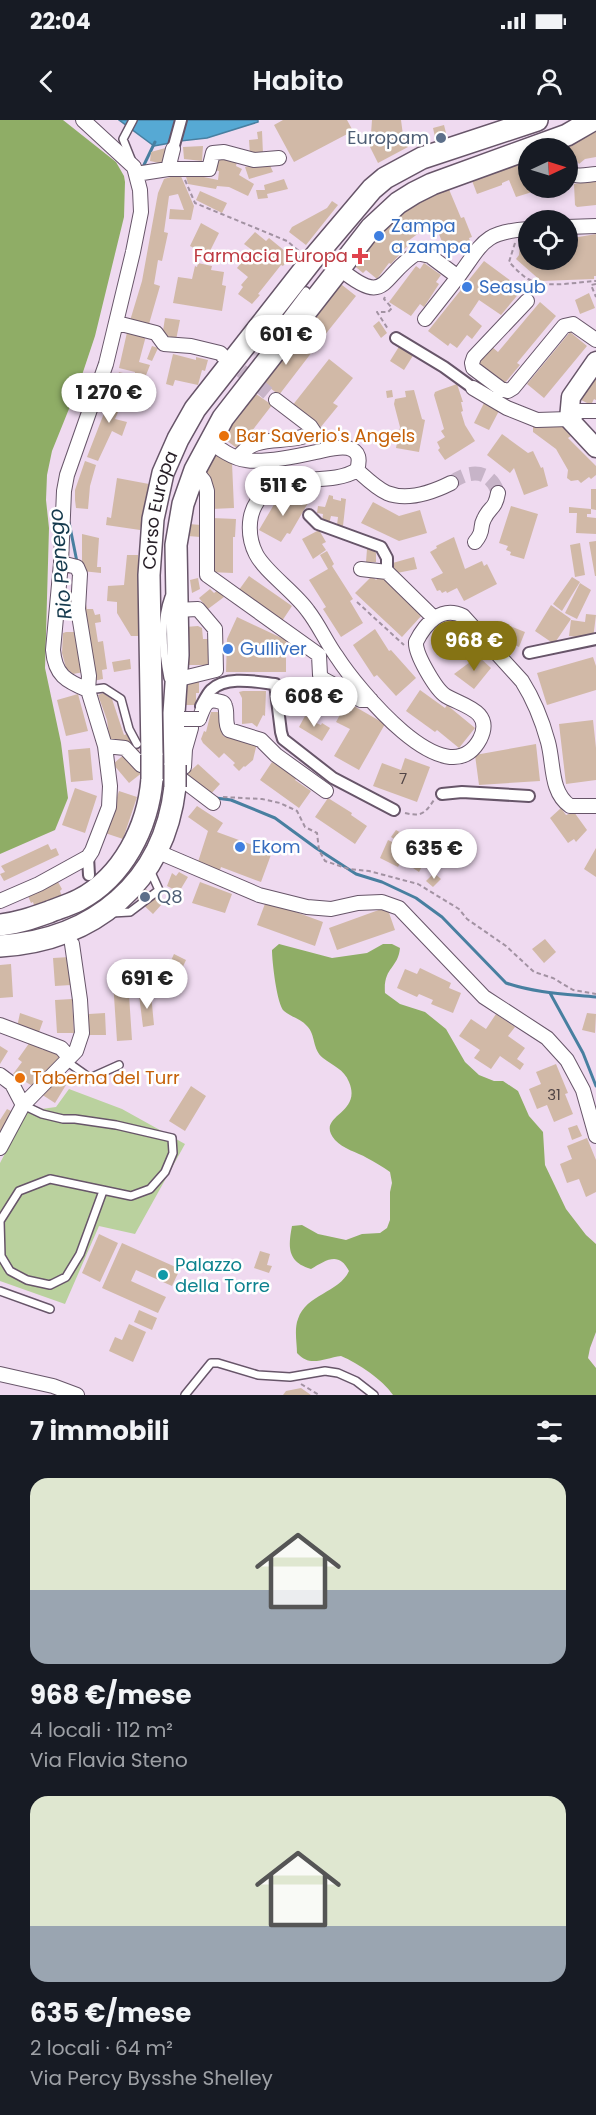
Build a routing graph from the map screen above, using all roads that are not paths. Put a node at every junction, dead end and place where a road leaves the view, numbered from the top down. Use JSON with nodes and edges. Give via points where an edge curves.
{"nodes":[{"id":1,"x":83,"y":120,"type":"edge"},
{"id":2,"x":133,"y":120,"type":"edge"},
{"id":3,"x":182,"y":120,"type":"edge"},
{"id":4,"x":537,"y":120,"type":"edge"},
{"id":5,"x":593,"y":120,"type":"edge"},
{"id":6,"x":567,"y":138,"type":"edge"},
{"id":7,"x":173,"y":149,"type":"joint"},
{"id":8,"x":518,"y":156,"type":"edge"},
{"id":9,"x":279,"y":158,"type":"dead end"},
{"id":10,"x":175,"y":169,"type":"junction"},
{"id":11,"x":138,"y":171,"type":"junction"},
{"id":12,"x":596,"y":174,"type":"edge"},
{"id":13,"x":578,"y":176,"type":"edge"},
{"id":14,"x":596,"y":226,"type":"edge"},
{"id":15,"x":578,"y":227,"type":"edge"},
{"id":16,"x":518,"y":232,"type":"edge"},
{"id":17,"x":339,"y":268,"type":"junction"},
{"id":18,"x":458,"y":277,"type":"junction"},
{"id":19,"x":306,"y":291,"type":"dead end"},
{"id":20,"x":527,"y":302,"type":"dead end"},
{"id":21,"x":426,"y":319,"type":"dead end"},
{"id":22,"x":117,"y":322,"type":"junction"},
{"id":23,"x":396,"y":338,"type":"road end"},
{"id":24,"x":596,"y":340,"type":"edge"},
{"id":25,"x":266,"y":344,"type":"dead end"},
{"id":26,"x":222,"y":354,"type":"tunnel mouth"},
{"id":27,"x":596,"y":361,"type":"edge"},
{"id":28,"x":473,"y":388,"type":"joint"},
{"id":29,"x":276,"y":400,"type":"tunnel mouth"},
{"id":30,"x":596,"y":411,"type":"edge"},
{"id":31,"x":568,"y":419,"type":"junction"},
{"id":32,"x":209,"y":440,"type":"junction"},
{"id":33,"x":596,"y":448,"type":"edge"},
{"id":34,"x":238,"y":458,"type":"junction"},
{"id":35,"x":195,"y":470,"type":"junction"},
{"id":36,"x":357,"y":470,"type":"junction"},
{"id":37,"x":451,"y":483,"type":"tunnel mouth"},
{"id":38,"x":498,"y":493,"type":"dead end"},
{"id":39,"x":309,"y":515,"type":"dead end"},
{"id":40,"x":475,"y":542,"type":"dead end"},
{"id":41,"x":61,"y":563,"type":"junction"},
{"id":42,"x":361,"y":569,"type":"dead end"},
{"id":43,"x":387,"y":572,"type":"junction"},
{"id":44,"x":167,"y":607,"type":"junction"},
{"id":45,"x":434,"y":618,"type":"junction"},
{"id":46,"x":596,"y":639,"type":"edge"},
{"id":47,"x":529,"y":653,"type":"dead end"},
{"id":48,"x":170,"y":672,"type":"junction"},
{"id":49,"x":88,"y":690,"type":"junction"},
{"id":50,"x":374,"y":704,"type":"junction"},
{"id":51,"x":151,"y":711,"type":"junction"},
{"id":52,"x":185,"y":720,"type":"junction"},
{"id":53,"x":105,"y":746,"type":"junction"},
{"id":54,"x":145,"y":750,"type":"junction"},
{"id":55,"x":178,"y":778,"type":"junction"},
{"id":56,"x":326,"y":791,"type":"dead end"},
{"id":57,"x":442,"y":794,"type":"road end"},
{"id":58,"x":530,"y":796,"type":"dead end"},
{"id":59,"x":213,"y":803,"type":"road end"},
{"id":60,"x":596,"y":806,"type":"edge"},
{"id":61,"x":393,"y":810,"type":"road end"},
{"id":62,"x":88,"y":857,"type":"junction"},
{"id":63,"x":152,"y":858,"type":"junction"},
{"id":64,"x":89,"y":875,"type":"dead end"},
{"id":65,"x":0,"y":901,"type":"edge"},
{"id":66,"x":0,"y":925,"type":"edge"},
{"id":67,"x":70,"y":938,"type":"junction"},
{"id":68,"x":0,"y":946,"type":"edge"},
{"id":69,"x":0,"y":1025,"type":"edge"},
{"id":70,"x":68,"y":1059,"type":"junction"},
{"id":71,"x":119,"y":1065,"type":"dead end"},
{"id":72,"x":0,"y":1075,"type":"edge"},
{"id":73,"x":23,"y":1105,"type":"junction"},
{"id":74,"x":596,"y":1136,"type":"edge"},
{"id":75,"x":0,"y":1148,"type":"edge"},
{"id":76,"x":104,"y":1191,"type":"junction"},
{"id":77,"x":0,"y":1291,"type":"edge"},
{"id":78,"x":50,"y":1309,"type":"dead end"},
{"id":79,"x":0,"y":1374,"type":"edge"},
{"id":80,"x":66,"y":1393,"type":"edge"},
{"id":81,"x":185,"y":1395,"type":"edge"},
{"id":82,"x":374,"y":1395,"type":"edge"}],
"edges":[{"from":1,"to":11,"type":"street"},
{"from":2,"to":11,"type":"lane","via":[[123,139]]},
{"from":3,"to":7,"type":"street"},
{"from":4,"to":51,"type":"main road","name":"Corso Europa","via":[[422,158],[385,178],[361,201],[195,408],[163,473],[153,519]]},
{"from":5,"to":6,"type":"main road","name":"Corso Europa"},
{"from":7,"to":10,"type":"street"},
{"from":8,"to":17,"type":"main road","name":"Corso Europa","via":[[414,193],[378,220]]},
{"from":9,"to":10,"type":"street","via":[[254,160],[213,153],[208,169]]},
{"from":10,"to":11,"type":"street"},
{"from":11,"to":22,"type":"street","via":[[141,212]]},
{"from":12,"to":13,"type":"street"},
{"from":14,"to":15,"type":"street"},
{"from":16,"to":18,"type":"street","via":[[508,230],[492,235]]},
{"from":17,"to":18,"type":"street","via":[[365,288],[373,288],[392,278],[417,253],[430,256]]},
{"from":17,"to":32,"type":"main road","name":"Corso Europa"},
{"from":18,"to":21,"type":"street"},
{"from":19,"to":25,"type":"lane"},
{"from":20,"to":24,"type":"street","via":[[471,363],[501,389],[513,388],[564,326],[573,324]]},
{"from":22,"to":26,"type":"street","via":[[156,333],[164,344]]},
{"from":22,"to":41,"type":"street","via":[[67,475]]},
{"from":23,"to":28,"type":"street"},
{"from":27,"to":31,"type":"main road","via":[[571,397]]},
{"from":28,"to":31,"type":"street","via":[[537,420]]},
{"from":29,"to":34,"type":"street","via":[[314,432],[257,442],[244,449]]},
{"from":30,"to":31,"type":"street","via":[[580,411]]},
{"from":31,"to":33,"type":"main road"},
{"from":32,"to":34,"type":"street"},
{"from":32,"to":35,"type":"main road","name":"Corso Europa"},
{"from":34,"to":36,"type":"street","via":[[254,460],[346,447],[359,457]]},
{"from":35,"to":44,"type":"main road","name":"Corso Europa","via":[[177,530],[175,582]]},
{"from":35,"to":50,"type":"street","via":[[207,490],[207,576],[319,655],[323,679]]},
{"from":36,"to":37,"type":"street","via":[[389,494],[430,493]]},
{"from":36,"to":50,"type":"street","via":[[336,479],[294,481],[271,488],[252,512],[250,535],[257,557],[294,592],[337,658]]},
{"from":38,"to":40,"type":"street","via":[[496,506],[483,519],[482,534]]},
{"from":39,"to":43,"type":"street","via":[[318,525],[381,547],[387,558]]},
{"from":41,"to":49,"type":"street","via":[[76,567],[80,574],[78,609]]},
{"from":41,"to":49,"type":"street","via":[[54,663],[70,683]]},
{"from":42,"to":43,"type":"street"},
{"from":43,"to":45,"type":"street"},
{"from":44,"to":48,"type":"main road","name":"Corso Europa","via":[[177,655]]},
{"from":44,"to":48,"type":"street","via":[[198,609],[215,629],[216,670]]},
{"from":45,"to":50,"type":"street","via":[[416,642],[418,656],[444,695],[477,712],[482,722],[475,746],[463,755],[437,755],[395,725]]},
{"from":45,"to":60,"type":"street","via":[[448,612],[463,616],[522,681],[543,725],[559,795],[570,806]]},
{"from":46,"to":47,"type":"street"},
{"from":48,"to":51,"type":"lane"},
{"from":48,"to":52,"type":"main road","name":"Corso Europa"},
{"from":49,"to":53,"type":"street"},
{"from":49,"to":54,"type":"lane","via":[[104,688],[121,699],[129,729]]},
{"from":51,"to":54,"type":"main road","name":"Corso Europa"},
{"from":52,"to":55,"type":"main road","name":"Corso Europa"},
{"from":52,"to":56,"type":"street","via":[[213,700],[222,702],[229,730],[261,740]]},
{"from":52,"to":61,"type":"street","via":[[218,686],[235,681],[275,684],[283,739],[333,778]]},
{"from":53,"to":55,"type":"street","via":[[125,748],[141,765]]},
{"from":53,"to":62,"type":"street","via":[[109,807]]},
{"from":54,"to":66,"type":"main road","name":"Corso Europa","bridge":true,"via":[[152,779],[148,808],[135,842],[113,874],[80,900],[20,923]]},
{"from":55,"to":59,"type":"street"},
{"from":55,"to":63,"type":"main road","name":"Corso Europa","via":[[171,814]]},
{"from":57,"to":58,"type":"street"},
{"from":62,"to":64,"type":"street"},
{"from":62,"to":65,"type":"street"},
{"from":63,"to":67,"type":"main road","name":"Corso Europa","via":[[121,899]]},
{"from":63,"to":74,"type":"street","via":[[259,895],[307,907],[331,909],[382,902],[399,908],[484,997],[547,1038],[567,1060],[583,1090]]},
{"from":67,"to":68,"type":"main road","name":"Corso Europa"},
{"from":67,"to":70,"type":"street","via":[[82,1033]]},
{"from":69,"to":70,"type":"street","via":[[61,1048]]},
{"from":70,"to":71,"type":"lane","via":[[90,1078]]},
{"from":70,"to":73,"type":"street"},
{"from":72,"to":73,"type":"street","via":[[12,1084]]},
{"from":73,"to":75,"type":"street"},
{"from":73,"to":76,"type":"lane","via":[[63,1119],[116,1125],[172,1138],[173,1153],[165,1172],[150,1189],[131,1196]]},
{"from":76,"to":76,"type":"lane","via":[[50,1179],[19,1191],[0,1221],[1,1256],[10,1271],[50,1285],[66,1277],[80,1254]]},
{"from":77,"to":78,"type":"lane"},
{"from":79,"to":80,"type":"street"},
{"from":81,"to":82,"type":"lane","via":[[206,1366],[218,1363],[258,1375],[338,1373]]}]}
